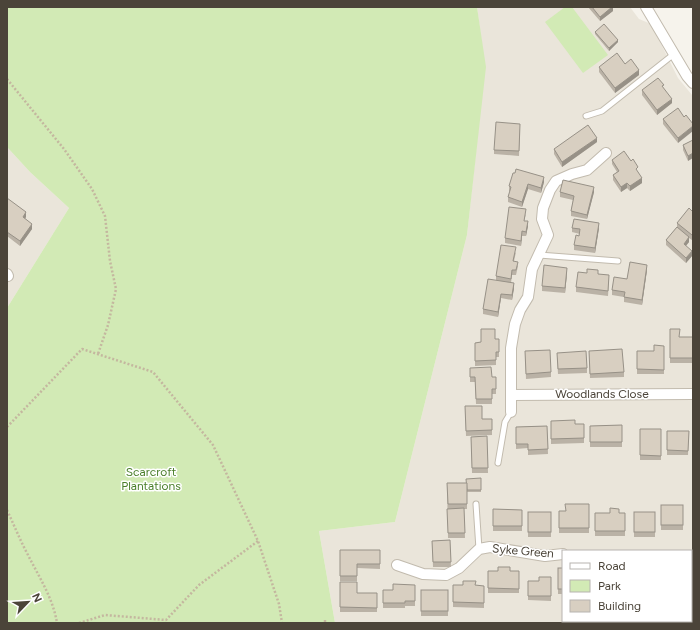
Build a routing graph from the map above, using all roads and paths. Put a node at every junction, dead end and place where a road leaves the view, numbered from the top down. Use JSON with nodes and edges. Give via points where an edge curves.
{"nodes":[{"id":1,"x":646,"y":7,"type":"edge"},
{"id":2,"x":674,"y":54,"type":"junction"},
{"id":3,"x":7,"y":79,"type":"edge"},
{"id":4,"x":693,"y":83,"type":"edge"},
{"id":5,"x":586,"y":116,"type":"dead end"},
{"id":6,"x":606,"y":152,"type":"dead end"},
{"id":7,"x":539,"y":255,"type":"junction"},
{"id":8,"x":618,"y":261,"type":"dead end"},
{"id":9,"x":98,"y":354,"type":"junction"},
{"id":10,"x":511,"y":394,"type":"junction"},
{"id":11,"x":693,"y":394,"type":"edge"},
{"id":12,"x":511,"y":412,"type":"joint"},
{"id":13,"x":7,"y":427,"type":"edge"},
{"id":14,"x":498,"y":463,"type":"dead end"},
{"id":15,"x":476,"y":504,"type":"dead end"},
{"id":16,"x":7,"y":510,"type":"edge"},
{"id":17,"x":258,"y":541,"type":"junction"},
{"id":18,"x":479,"y":550,"type":"junction"},
{"id":19,"x":562,"y":554,"type":"edge"},
{"id":20,"x":397,"y":565,"type":"dead end"},
{"id":21,"x":57,"y":623,"type":"edge"},
{"id":22,"x":80,"y":623,"type":"edge"},
{"id":23,"x":282,"y":623,"type":"edge"}],
"edges":[{"from":1,"to":2,"type":"street"},
{"from":2,"to":4,"type":"street"},
{"from":2,"to":5,"type":"lane","via":[[602,111]]},
{"from":3,"to":9,"type":"path","via":[[68,155],[92,189],[105,216],[116,289],[108,326]]},
{"from":6,"to":7,"type":"street","via":[[587,170],[556,181],[550,190],[542,213],[548,235]]},
{"from":7,"to":8,"type":"lane"},
{"from":7,"to":10,"type":"street","via":[[532,269],[528,296],[515,324],[511,348]]},
{"from":9,"to":13,"type":"path","via":[[82,349]]},
{"from":9,"to":17,"type":"path","via":[[153,372],[213,445]]},
{"from":10,"to":11,"type":"street","name":"Woodlands Close"},
{"from":10,"to":12,"type":"street"},
{"from":12,"to":14,"type":"lane","via":[[505,422]]},
{"from":15,"to":18,"type":"lane"},
{"from":16,"to":21,"type":"path","via":[[43,582],[55,610]]},
{"from":17,"to":22,"type":"path","via":[[199,585],[166,620],[105,615]]},
{"from":17,"to":23,"type":"path","via":[[279,604]]},
{"from":18,"to":19,"type":"street","name":"Syke Green","via":[[490,547],[545,556]]},
{"from":18,"to":20,"type":"street","name":"Syke Green","via":[[459,568],[446,575],[422,574]]}]}
